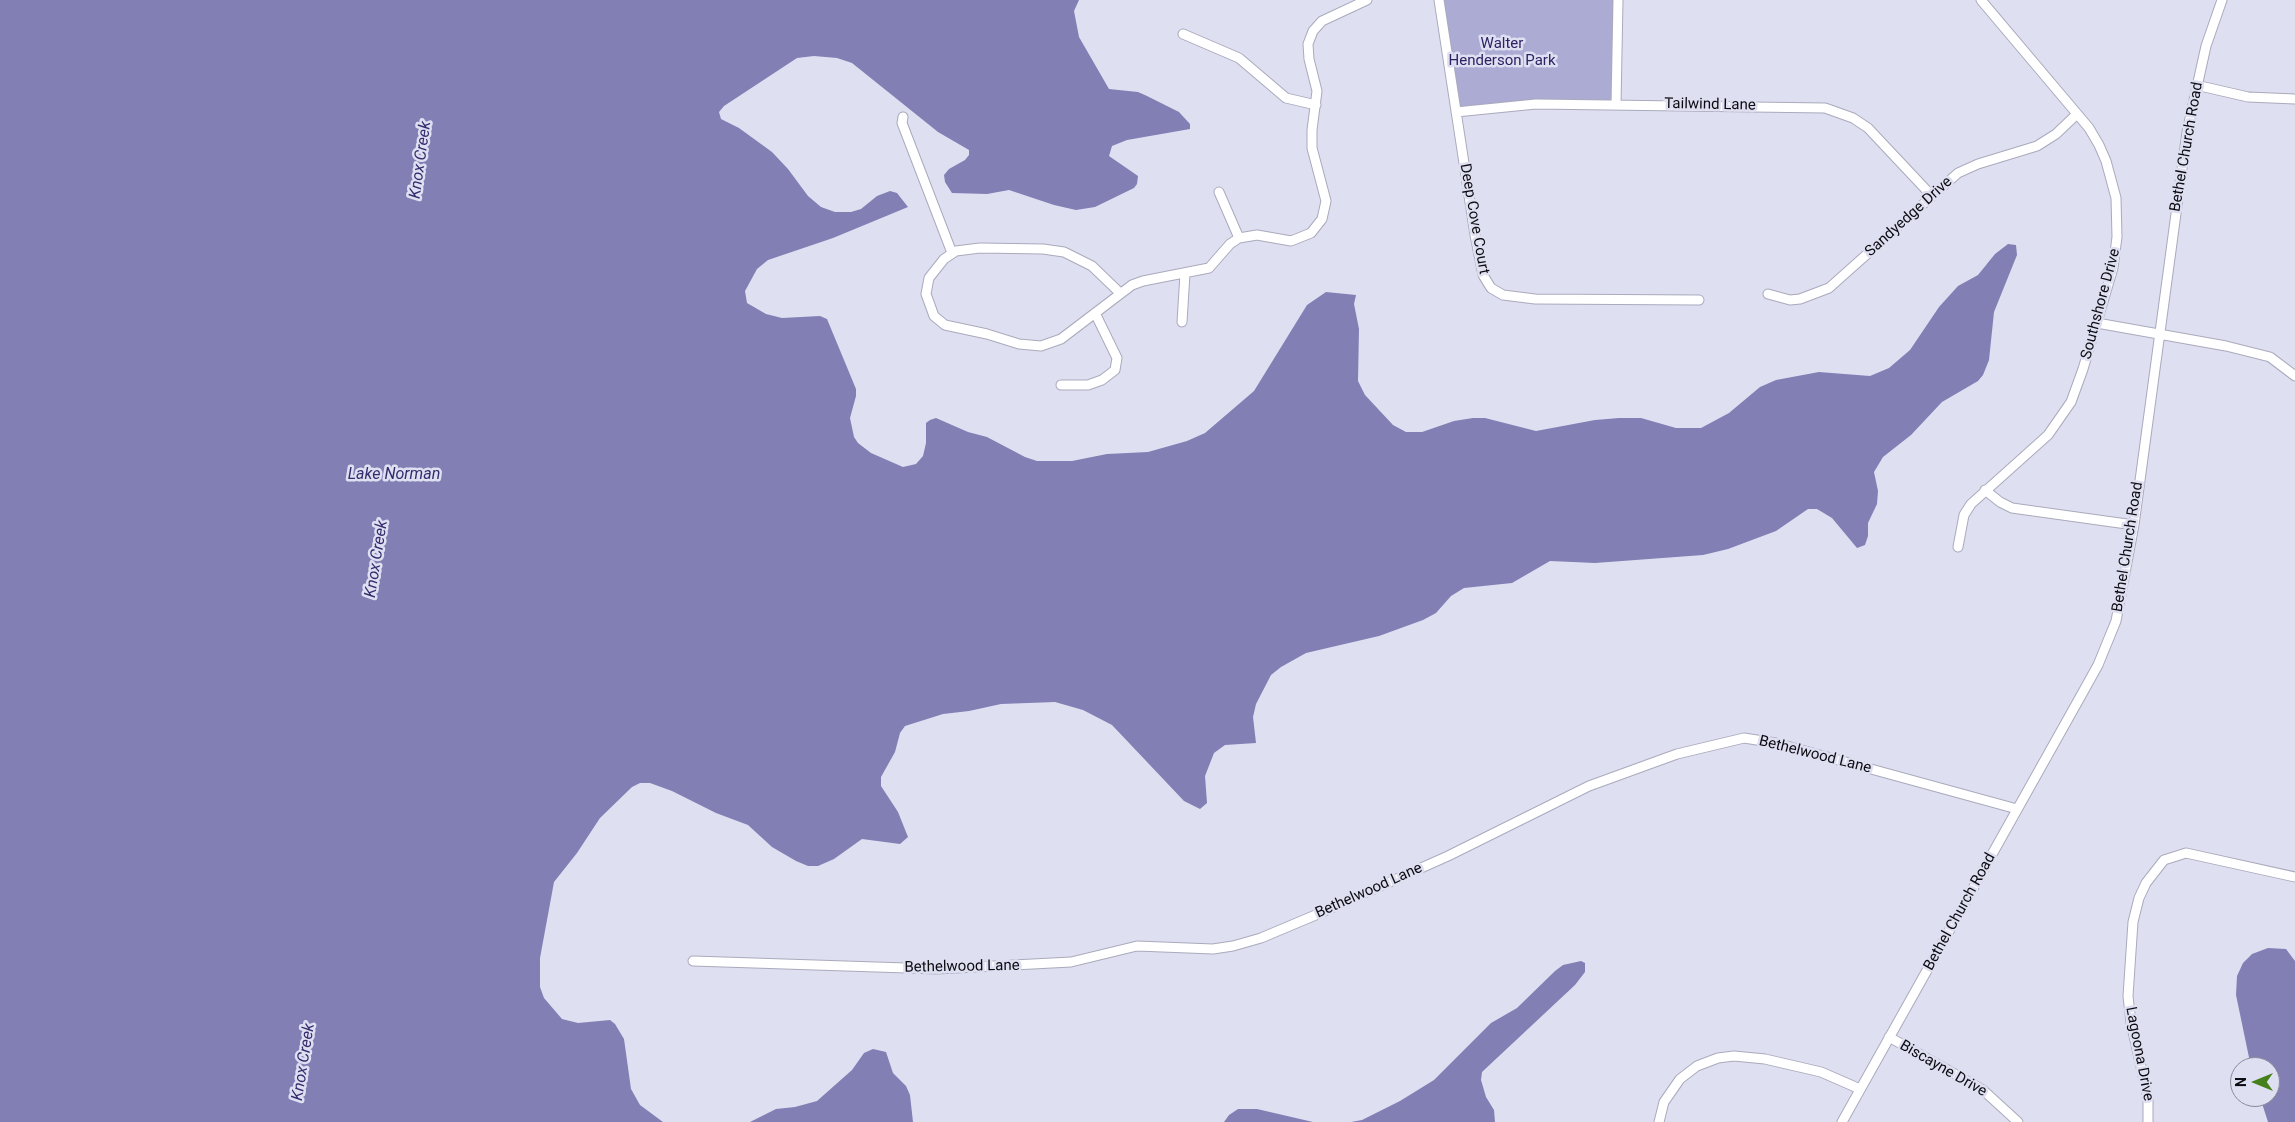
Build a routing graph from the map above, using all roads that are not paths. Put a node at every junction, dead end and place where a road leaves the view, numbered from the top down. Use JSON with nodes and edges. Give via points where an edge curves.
{"nodes":[{"id":1,"x":1367,"y":0,"type":"edge"},
{"id":2,"x":1439,"y":0,"type":"edge"},
{"id":3,"x":1618,"y":0,"type":"edge"},
{"id":4,"x":1980,"y":0,"type":"edge"},
{"id":5,"x":2222,"y":0,"type":"edge"},
{"id":6,"x":1183,"y":34,"type":"dead end"},
{"id":7,"x":2196,"y":85,"type":"junction"},
{"id":8,"x":2295,"y":99,"type":"edge"},
{"id":9,"x":1316,"y":105,"type":"junction"},
{"id":10,"x":1616,"y":105,"type":"junction"},
{"id":11,"x":1456,"y":112,"type":"junction"},
{"id":12,"x":2077,"y":114,"type":"junction"},
{"id":13,"x":903,"y":117,"type":"dead end"},
{"id":14,"x":1219,"y":192,"type":"dead end"},
{"id":15,"x":1931,"y":195,"type":"junction"},
{"id":16,"x":1239,"y":238,"type":"junction"},
{"id":17,"x":952,"y":253,"type":"junction"},
{"id":18,"x":1186,"y":274,"type":"junction"},
{"id":19,"x":1120,"y":293,"type":"junction"},
{"id":20,"x":1768,"y":294,"type":"dead end"},
{"id":21,"x":1699,"y":300,"type":"dead end"},
{"id":22,"x":1095,"y":313,"type":"junction"},
{"id":23,"x":1182,"y":322,"type":"dead end"},
{"id":24,"x":2097,"y":323,"type":"junction"},
{"id":25,"x":2158,"y":336,"type":"junction"},
{"id":26,"x":2295,"y":376,"type":"edge"},
{"id":27,"x":1061,"y":385,"type":"dead end"},
{"id":28,"x":1985,"y":490,"type":"junction"},
{"id":29,"x":2134,"y":524,"type":"junction"},
{"id":30,"x":1958,"y":547,"type":"dead end"},
{"id":31,"x":2017,"y":809,"type":"junction"},
{"id":32,"x":2295,"y":877,"type":"edge"},
{"id":33,"x":693,"y":961,"type":"dead end"},
{"id":34,"x":1889,"y":1037,"type":"junction"},
{"id":35,"x":1860,"y":1089,"type":"junction"},
{"id":36,"x":1659,"y":1122,"type":"edge"},
{"id":37,"x":1842,"y":1122,"type":"edge"},
{"id":38,"x":2018,"y":1122,"type":"edge"},
{"id":39,"x":2148,"y":1122,"type":"edge"}],
"edges":[{"from":1,"to":9,"type":"street","via":[[1329,17],[1313,31],[1308,48],[1317,91]]},
{"from":2,"to":11,"type":"street","name":"Deep Cove Court"},
{"from":3,"to":10,"type":"street"},
{"from":4,"to":12,"type":"street","name":"Southshore Drive"},
{"from":5,"to":7,"type":"street","name":"Bethel Church Road"},
{"from":6,"to":9,"type":"street","via":[[1239,58],[1286,98]]},
{"from":7,"to":8,"type":"street","via":[[2248,97]]},
{"from":7,"to":25,"type":"street","name":"Bethel Church Road"},
{"from":9,"to":16,"type":"street","via":[[1311,138],[1325,196],[1322,219],[1311,233],[1300,239],[1284,241],[1252,235]]},
{"from":10,"to":11,"type":"street","name":"Tailwind Lane","via":[[1514,105]]},
{"from":10,"to":15,"type":"street","name":"Tailwind Lane","via":[[1812,107],[1838,112],[1868,128]]},
{"from":11,"to":21,"type":"street","name":"Deep Cove Court","via":[[1481,266],[1485,281],[1496,292],[1514,298],[1535,299]]},
{"from":12,"to":15,"type":"street","name":"Sandyedge Drive","via":[[2046,141],[1966,168]]},
{"from":12,"to":24,"type":"street","name":"Southshore Drive","via":[[2089,128],[2106,161],[2117,204],[2116,252]]},
{"from":13,"to":17,"type":"street","via":[[902,123]]},
{"from":14,"to":16,"type":"street"},
{"from":15,"to":20,"type":"street","name":"Sandyedge Drive","via":[[1829,288],[1790,300]]},
{"from":16,"to":18,"type":"street","via":[[1209,268]]},
{"from":17,"to":19,"type":"street","via":[[980,248],[1064,252],[1092,266]]},
{"from":17,"to":22,"type":"street","via":[[934,271],[926,286],[931,311],[945,325],[1019,344],[1041,346],[1061,339]]},
{"from":18,"to":19,"type":"street","via":[[1143,281]]},
{"from":18,"to":23,"type":"street"},
{"from":19,"to":22,"type":"street"},
{"from":22,"to":27,"type":"street","via":[[1117,358],[1115,370],[1088,385]]},
{"from":24,"to":25,"type":"street"},
{"from":24,"to":28,"type":"street","name":"Southshore Drive","via":[[2077,388],[2064,415],[2038,445]]},
{"from":25,"to":26,"type":"street","via":[[2226,346],[2270,357]]},
{"from":25,"to":29,"type":"street","name":"Bethel Church Road"},
{"from":28,"to":29,"type":"street","via":[[2012,508]]},
{"from":28,"to":30,"type":"street","name":"Southshore Drive","via":[[1964,515]]},
{"from":29,"to":31,"type":"street","name":"Bethel Church Road","via":[[2121,600],[2109,640]]},
{"from":31,"to":33,"type":"street","name":"Bethelwood Lane","via":[[1804,750],[1744,738],[1676,754],[1596,783],[1430,864],[1301,921],[1233,946],[1212,949],[1137,946],[1071,962],[937,969]]},
{"from":31,"to":34,"type":"street","name":"Bethel Church Road"},
{"from":32,"to":39,"type":"street","name":"Lagoona Drive","via":[[2186,853],[2164,860],[2146,883],[2133,922],[2128,996],[2148,1097]]},
{"from":34,"to":35,"type":"street","name":"Bethel Church Road"},
{"from":34,"to":38,"type":"street","name":"Biscayne Drive","via":[[1983,1090]]},
{"from":35,"to":36,"type":"street","via":[[1821,1072],[1765,1060],[1734,1056],[1718,1058],[1697,1066],[1680,1079],[1664,1102]]},
{"from":35,"to":37,"type":"street","name":"Bethel Church Road"}]}
